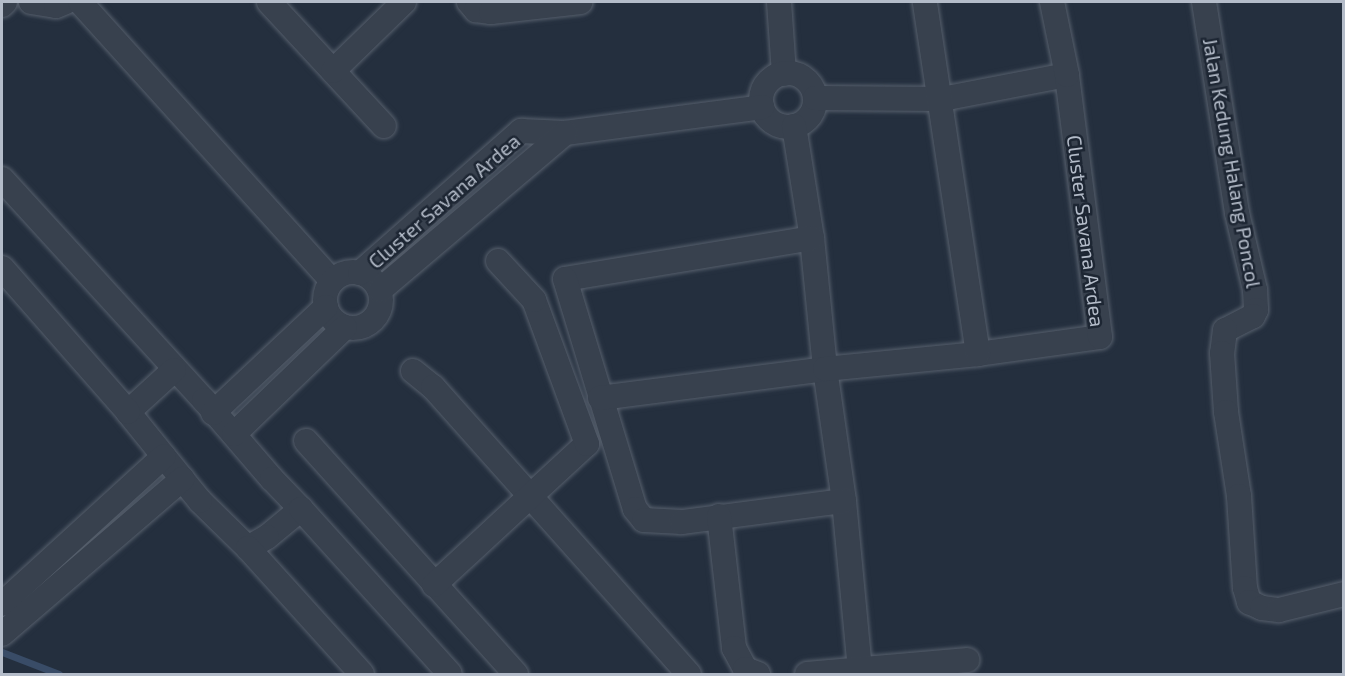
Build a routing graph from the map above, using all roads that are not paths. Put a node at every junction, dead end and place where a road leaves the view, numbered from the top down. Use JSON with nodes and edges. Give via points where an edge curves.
{"nodes":[{"id":1,"x":5,"y":2,"type":"edge"},
{"id":2,"x":31,"y":2,"type":"edge"},
{"id":3,"x":66,"y":2,"type":"edge"},
{"id":4,"x":80,"y":2,"type":"edge"},
{"id":5,"x":269,"y":2,"type":"edge"},
{"id":6,"x":404,"y":2,"type":"edge"},
{"id":7,"x":469,"y":2,"type":"edge"},
{"id":8,"x":580,"y":2,"type":"edge"},
{"id":9,"x":779,"y":2,"type":"edge"},
{"id":10,"x":925,"y":2,"type":"edge"},
{"id":11,"x":1052,"y":2,"type":"edge"},
{"id":12,"x":1204,"y":2,"type":"edge"},
{"id":13,"x":2,"y":4,"type":"edge"},
{"id":14,"x":333,"y":71,"type":"junction"},
{"id":15,"x":784,"y":74,"type":"junction"},
{"id":16,"x":1067,"y":75,"type":"junction"},
{"id":17,"x":815,"y":98,"type":"junction"},
{"id":18,"x":942,"y":99,"type":"junction"},
{"id":19,"x":762,"y":107,"type":"junction"},
{"id":20,"x":384,"y":126,"type":"dead end"},
{"id":21,"x":794,"y":126,"type":"junction"},
{"id":22,"x":566,"y":133,"type":"junction"},
{"id":23,"x":2,"y":179,"type":"edge"},
{"id":24,"x":812,"y":237,"type":"junction"},
{"id":25,"x":498,"y":261,"type":"dead end"},
{"id":26,"x":2,"y":268,"type":"edge"},
{"id":27,"x":360,"y":273,"type":"junction"},
{"id":28,"x":332,"y":280,"type":"junction"},
{"id":29,"x":380,"y":290,"type":"junction"},
{"id":30,"x":326,"y":307,"type":"junction"},
{"id":31,"x":345,"y":327,"type":"junction"},
{"id":32,"x":978,"y":354,"type":"junction"},
{"id":33,"x":825,"y":369,"type":"junction"},
{"id":34,"x":174,"y":370,"type":"junction"},
{"id":35,"x":413,"y":371,"type":"dead end"},
{"id":36,"x":600,"y":398,"type":"junction"},
{"id":37,"x":128,"y":412,"type":"junction"},
{"id":38,"x":213,"y":413,"type":"junction"},
{"id":39,"x":234,"y":434,"type":"junction"},
{"id":40,"x":306,"y":441,"type":"dead end"},
{"id":41,"x":164,"y":456,"type":"junction"},
{"id":42,"x":182,"y":479,"type":"junction"},
{"id":43,"x":530,"y":497,"type":"junction"},
{"id":44,"x":844,"y":501,"type":"junction"},
{"id":45,"x":302,"y":509,"type":"junction"},
{"id":46,"x":719,"y":516,"type":"junction"},
{"id":47,"x":248,"y":548,"type":"junction"},
{"id":48,"x":434,"y":585,"type":"junction"},
{"id":49,"x":1344,"y":594,"type":"edge"},
{"id":50,"x":2,"y":604,"type":"edge"},
{"id":51,"x":2,"y":634,"type":"edge"},
{"id":52,"x":967,"y":660,"type":"dead end"},
{"id":53,"x":860,"y":670,"type":"junction"},
{"id":54,"x":362,"y":675,"type":"edge"},
{"id":55,"x":450,"y":675,"type":"edge"},
{"id":56,"x":516,"y":675,"type":"edge"},
{"id":57,"x":688,"y":675,"type":"edge"},
{"id":58,"x":758,"y":675,"type":"edge"},
{"id":59,"x":807,"y":675,"type":"edge"}],
"edges":[{"from":1,"to":13,"type":"street"},
{"from":2,"to":3,"type":"street","via":[[56,6]]},
{"from":4,"to":28,"type":"street"},
{"from":5,"to":14,"type":"street"},
{"from":6,"to":14,"type":"street"},
{"from":7,"to":8,"type":"street","via":[[476,10],[491,12]]},
{"from":9,"to":15,"type":"street"},
{"from":10,"to":18,"type":"street"},
{"from":11,"to":16,"type":"street","name":"Cluster Savana Ardea"},
{"from":12,"to":49,"type":"street","name":"Jalan Kedung Halang Poncol","via":[[1237,213],[1255,290],[1253,316],[1225,330],[1221,353],[1239,496],[1245,588],[1250,602],[1279,610]]},
{"from":14,"to":20,"type":"street"},
{"from":15,"to":17,"type":"street","via":[[802,77]]},
{"from":15,"to":19,"type":"street","via":[[764,90]]},
{"from":16,"to":18,"type":"street"},
{"from":16,"to":32,"type":"street","name":"Cluster Savana Ardea","via":[[1100,337]]},
{"from":17,"to":18,"type":"street"},
{"from":17,"to":21,"type":"street","via":[[809,117]]},
{"from":18,"to":32,"type":"street"},
{"from":19,"to":21,"type":"street","via":[[776,124]]},
{"from":19,"to":22,"type":"street","name":"Cluster Savana Ardea"},
{"from":21,"to":24,"type":"street"},
{"from":22,"to":27,"type":"street","name":"Cluster Savana Ardea","via":[[520,131]]},
{"from":22,"to":29,"type":"street","name":"Cluster Savana Ardea"},
{"from":23,"to":34,"type":"street"},
{"from":24,"to":33,"type":"street"},
{"from":24,"to":36,"type":"street","via":[[565,279]]},
{"from":25,"to":43,"type":"street","via":[[534,300],[587,444]]},
{"from":26,"to":37,"type":"street"},
{"from":27,"to":28,"type":"street","name":"Cluster Savana Ardea","via":[[348,272]]},
{"from":27,"to":29,"type":"street","name":"Cluster Savana Ardea","via":[[371,278]]},
{"from":28,"to":30,"type":"street"},
{"from":29,"to":31,"type":"street","name":"Cluster Savana Ardea","via":[[380,308],[371,322]]},
{"from":30,"to":31,"type":"street","via":[[330,316]]},
{"from":30,"to":38,"type":"street"},
{"from":31,"to":39,"type":"street","name":"Cluster Savana Ardea"},
{"from":32,"to":33,"type":"street","name":"Cluster Savana Ardea"},
{"from":33,"to":36,"type":"street","name":"Cluster Savana Ardea"},
{"from":33,"to":44,"type":"street"},
{"from":34,"to":37,"type":"street"},
{"from":34,"to":38,"type":"street"},
{"from":35,"to":43,"type":"street","via":[[433,387]]},
{"from":36,"to":46,"type":"street","via":[[635,509],[644,520],[682,522]]},
{"from":37,"to":41,"type":"street"},
{"from":38,"to":39,"type":"street"},
{"from":39,"to":45,"type":"street"},
{"from":40,"to":48,"type":"street"},
{"from":41,"to":42,"type":"street"},
{"from":41,"to":50,"type":"street"},
{"from":42,"to":47,"type":"street"},
{"from":42,"to":51,"type":"street"},
{"from":43,"to":48,"type":"street"},
{"from":43,"to":57,"type":"street"},
{"from":44,"to":46,"type":"street"},
{"from":44,"to":53,"type":"street"},
{"from":45,"to":47,"type":"street"},
{"from":45,"to":55,"type":"street"},
{"from":46,"to":58,"type":"street","via":[[734,648],[745,669]]},
{"from":47,"to":54,"type":"street"},
{"from":48,"to":56,"type":"street"},
{"from":52,"to":53,"type":"street"},
{"from":53,"to":59,"type":"street"}]}
